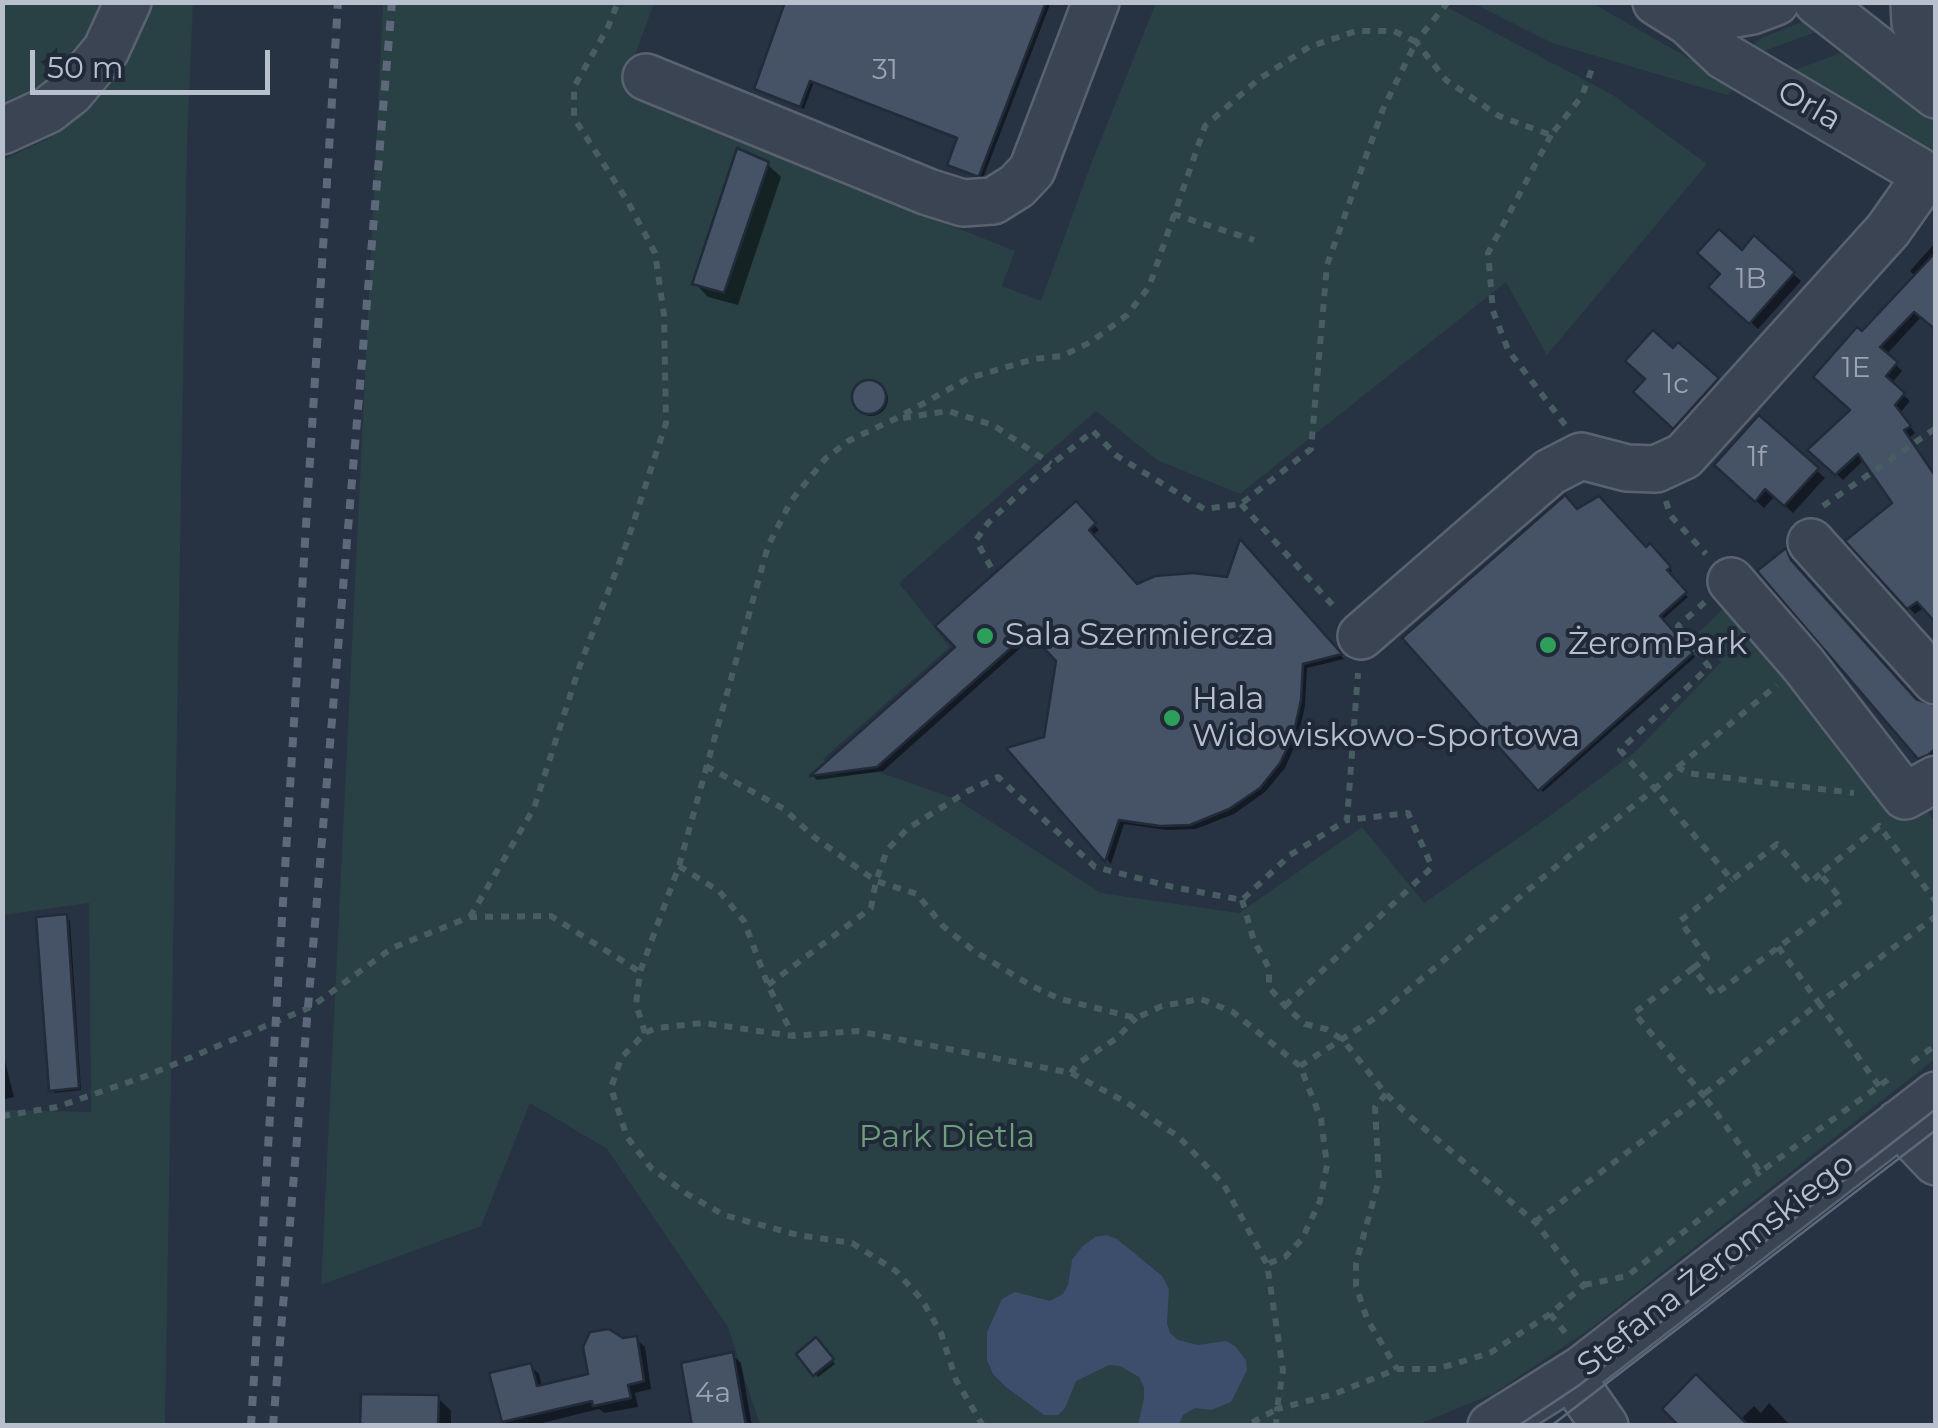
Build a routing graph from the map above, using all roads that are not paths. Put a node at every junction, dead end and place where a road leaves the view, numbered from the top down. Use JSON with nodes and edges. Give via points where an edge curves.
{"nodes":[{"id":1,"x":128,"y":2,"type":"edge"},
{"id":2,"x":1096,"y":2,"type":"edge"},
{"id":3,"x":1776,"y":2,"type":"edge"},
{"id":4,"x":1817,"y":2,"type":"edge"},
{"id":5,"x":1914,"y":2,"type":"edge"},
{"id":6,"x":1677,"y":9,"type":"edge"},
{"id":7,"x":646,"y":77,"type":"dead end"},
{"id":8,"x":1936,"y":78,"type":"edge"},
{"id":9,"x":1936,"y":96,"type":"edge"},
{"id":10,"x":2,"y":132,"type":"edge"},
{"id":11,"x":1931,"y":178,"type":"edge"},
{"id":12,"x":1810,"y":529,"type":"road end"},
{"id":13,"x":1731,"y":580,"type":"road end"},
{"id":14,"x":1361,"y":636,"type":"road end"},
{"id":15,"x":1936,"y":681,"type":"edge"},
{"id":16,"x":1920,"y":787,"type":"edge"},
{"id":17,"x":1936,"y":1096,"type":"edge"},
{"id":18,"x":1899,"y":1123,"type":"junction"},
{"id":19,"x":1936,"y":1162,"type":"edge"},
{"id":20,"x":1571,"y":1377,"type":"junction"},
{"id":21,"x":1491,"y":1426,"type":"edge"},
{"id":22,"x":1605,"y":1426,"type":"edge"}],
"edges":[{"from":1,"to":10,"type":"street","via":[[89,73],[48,110]]},
{"from":2,"to":7,"type":"street","via":[[1032,170],[993,201],[964,203],[928,192]]},
{"from":3,"to":6,"type":"street","via":[[1752,11]]},
{"from":4,"to":9,"type":"street"},
{"from":5,"to":8,"type":"street","via":[[1915,24]]},
{"from":6,"to":11,"type":"street","name":"Orla","via":[[1724,56]]},
{"from":11,"to":14,"type":"street","via":[[1684,456],[1656,468],[1581,456],[1550,472]]},
{"from":12,"to":15,"type":"street"},
{"from":13,"to":16,"type":"street"},
{"from":17,"to":18,"type":"street","name":"Stefana Żeromskiego"},
{"from":18,"to":19,"type":"street"},
{"from":18,"to":20,"type":"street","name":"Stefana Żeromskiego"},
{"from":20,"to":21,"type":"street","name":"Stefana Żeromskiego"},
{"from":20,"to":22,"type":"street"}]}
